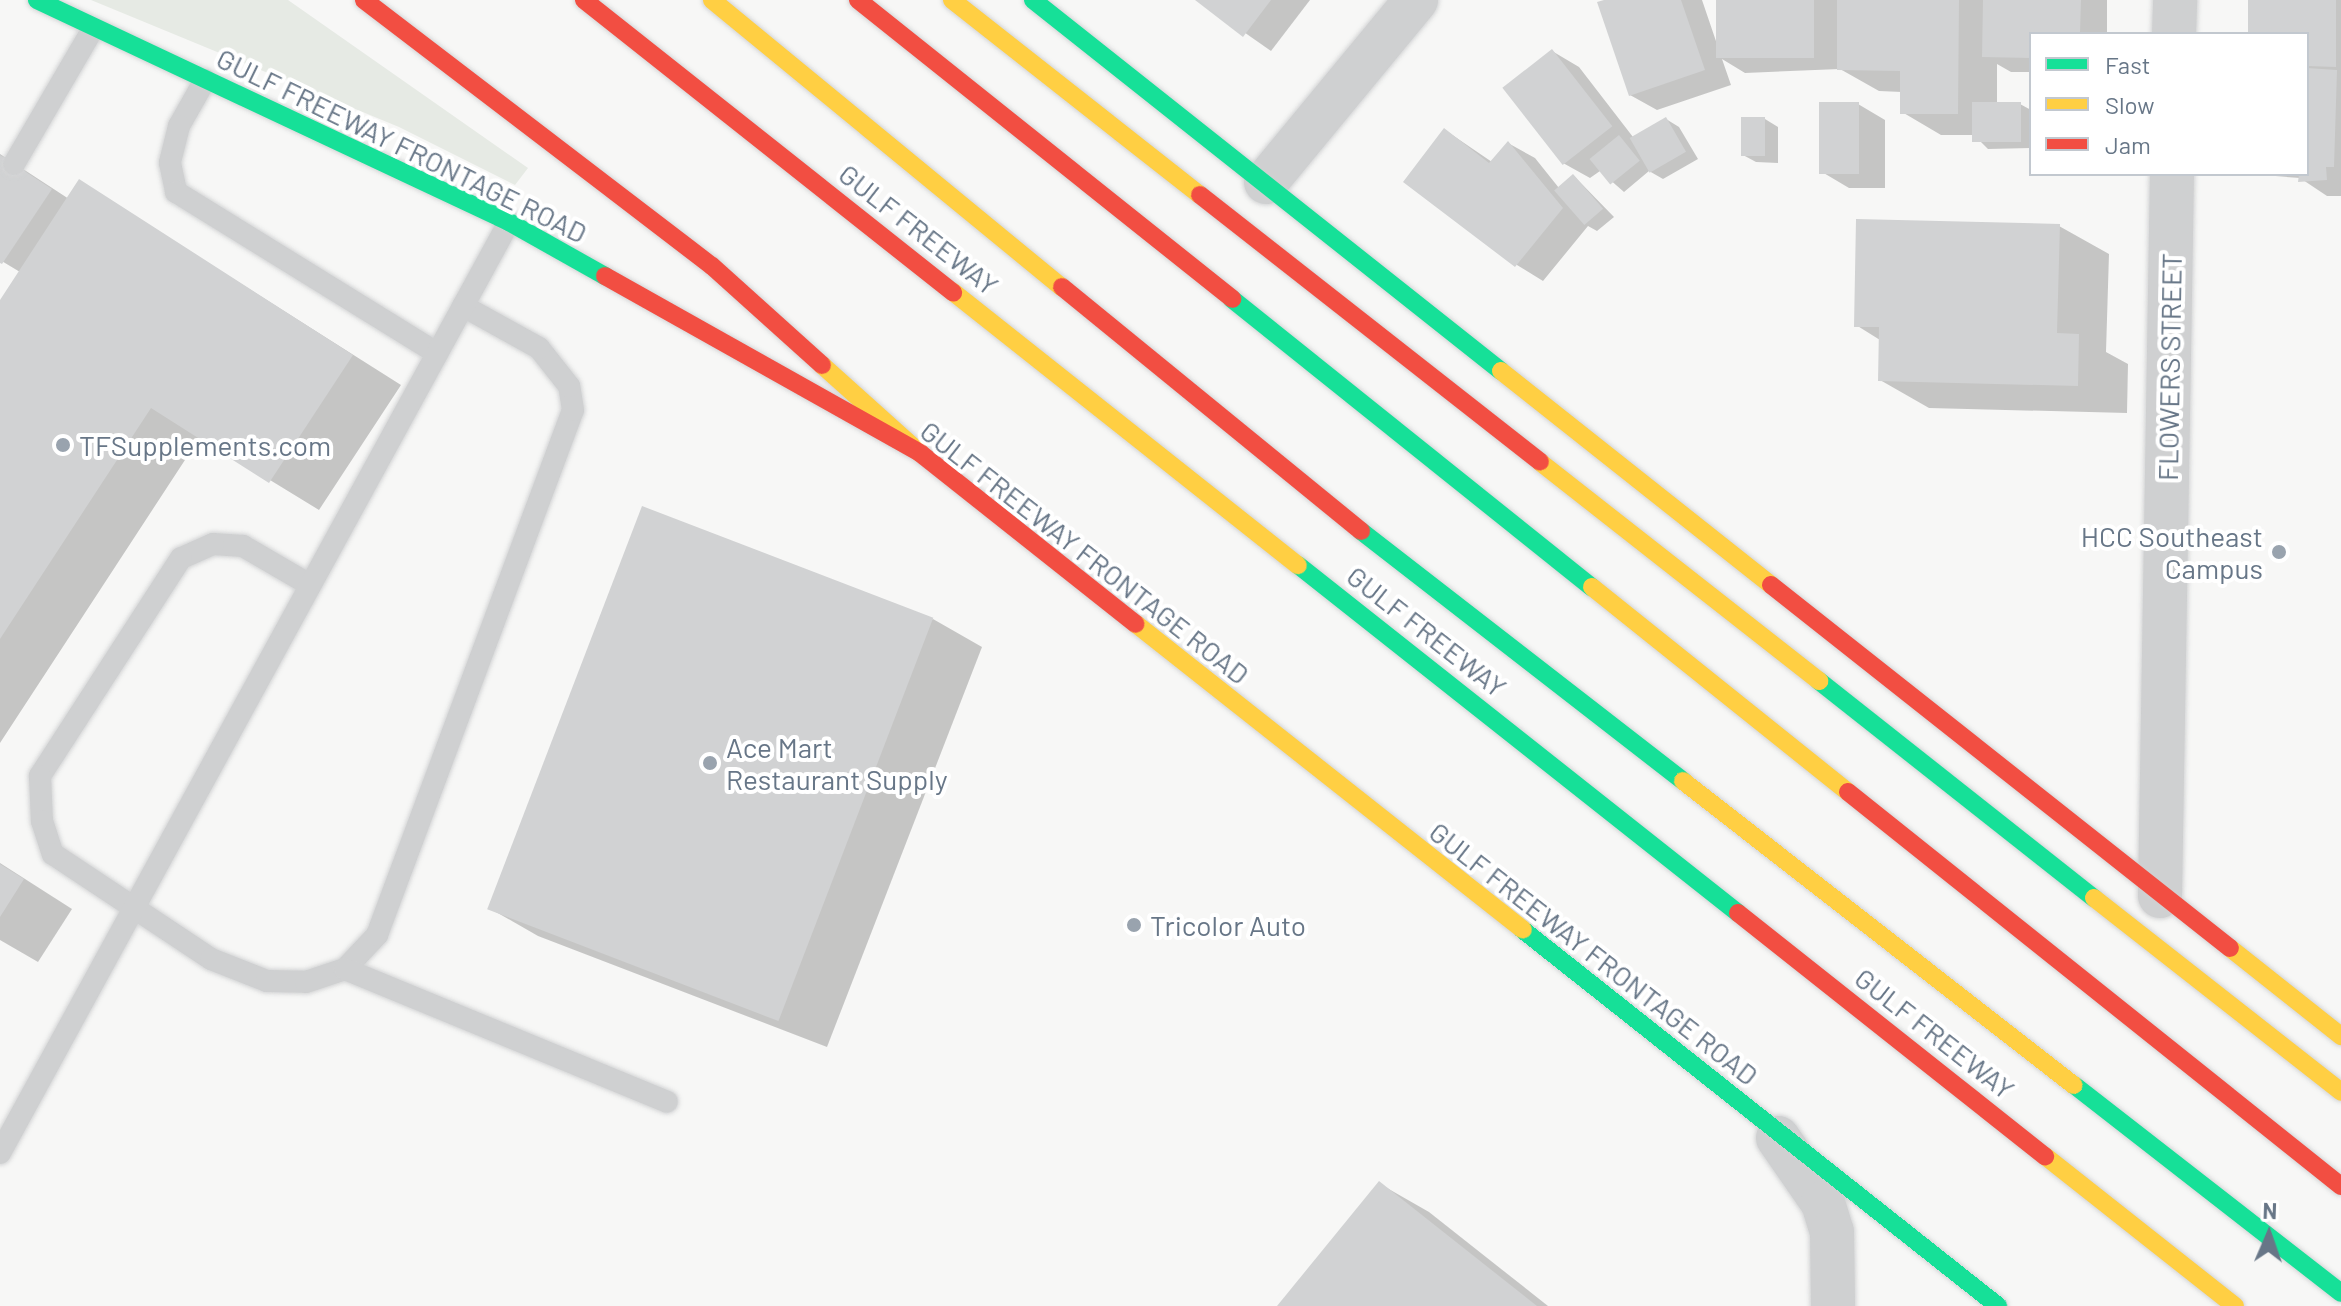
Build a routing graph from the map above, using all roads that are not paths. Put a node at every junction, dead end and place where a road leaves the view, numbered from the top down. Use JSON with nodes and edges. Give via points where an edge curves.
{"nodes":[{"id":1,"x":37,"y":0,"type":"edge"},
{"id":2,"x":364,"y":0,"type":"edge"},
{"id":3,"x":584,"y":0,"type":"edge"},
{"id":4,"x":712,"y":0,"type":"edge"},
{"id":5,"x":858,"y":0,"type":"edge"},
{"id":6,"x":952,"y":0,"type":"edge"},
{"id":7,"x":1033,"y":0,"type":"edge"},
{"id":8,"x":1416,"y":0,"type":"edge"},
{"id":9,"x":2175,"y":0,"type":"edge"},
{"id":10,"x":93,"y":29,"type":"junction"},
{"id":11,"x":2174,"y":32,"type":"edge"},
{"id":12,"x":205,"y":80,"type":"junction"},
{"id":13,"x":14,"y":164,"type":"dead end"},
{"id":14,"x":2172,"y":176,"type":"edge"},
{"id":15,"x":1266,"y":182,"type":"junction"},
{"id":16,"x":509,"y":222,"type":"junction"},
{"id":17,"x":463,"y":306,"type":"junction"},
{"id":18,"x":437,"y":353,"type":"junction"},
{"id":19,"x":920,"y":453,"type":"junction"},
{"id":20,"x":310,"y":585,"type":"junction"},
{"id":21,"x":2160,"y":896,"type":"junction"},
{"id":22,"x":132,"y":911,"type":"junction"},
{"id":23,"x":345,"y":969,"type":"junction"},
{"id":24,"x":2341,"y":1036,"type":"edge"},
{"id":25,"x":2341,"y":1092,"type":"edge"},
{"id":26,"x":667,"y":1102,"type":"dead end"},
{"id":27,"x":1772,"y":1129,"type":"junction"},
{"id":28,"x":0,"y":1153,"type":"edge"},
{"id":29,"x":2341,"y":1186,"type":"edge"},
{"id":30,"x":2341,"y":1293,"type":"edge"},
{"id":31,"x":1833,"y":1306,"type":"edge"},
{"id":32,"x":1998,"y":1306,"type":"edge"},
{"id":33,"x":2235,"y":1306,"type":"edge"}],
"edges":[{"from":1,"to":10,"type":"main road","name":"GULF FREEWAY FRONTAGE ROAD"},
{"from":2,"to":19,"type":"main road","via":[[712,266]]},
{"from":3,"to":33,"type":"main road","name":"GULF FREEWAY"},
{"from":4,"to":30,"type":"main road","name":"GULF FREEWAY","via":[[1366,535]]},
{"from":5,"to":29,"type":"main road"},
{"from":6,"to":25,"type":"main road"},
{"from":7,"to":15,"type":"main road"},
{"from":8,"to":15,"type":"street"},
{"from":9,"to":11,"type":"street"},
{"from":10,"to":12,"type":"main road","name":"GULF FREEWAY FRONTAGE ROAD"},
{"from":10,"to":13,"type":"lane"},
{"from":12,"to":16,"type":"main road","name":"GULF FREEWAY FRONTAGE ROAD"},
{"from":12,"to":18,"type":"lane","via":[[179,126],[170,163],[176,192]]},
{"from":14,"to":21,"type":"street","name":"FLOWERS STREET"},
{"from":15,"to":21,"type":"main road"},
{"from":16,"to":17,"type":"lane"},
{"from":16,"to":19,"type":"main road","name":"GULF FREEWAY FRONTAGE ROAD"},
{"from":17,"to":18,"type":"lane"},
{"from":17,"to":23,"type":"lane","via":[[539,348],[569,386],[573,410],[377,935]]},
{"from":18,"to":20,"type":"lane"},
{"from":19,"to":27,"type":"main road","name":"GULF FREEWAY FRONTAGE ROAD"},
{"from":20,"to":22,"type":"lane"},
{"from":20,"to":22,"type":"lane","via":[[243,546],[213,544],[181,558],[40,776],[42,821],[53,854]]},
{"from":21,"to":24,"type":"main road"},
{"from":22,"to":23,"type":"lane","via":[[211,959],[267,981],[306,982]]},
{"from":22,"to":28,"type":"lane"},
{"from":23,"to":26,"type":"lane"},
{"from":27,"to":31,"type":"street","via":[[1823,1203],[1832,1232]]},
{"from":27,"to":32,"type":"main road","name":"GULF FREEWAY FRONTAGE ROAD"}]}
